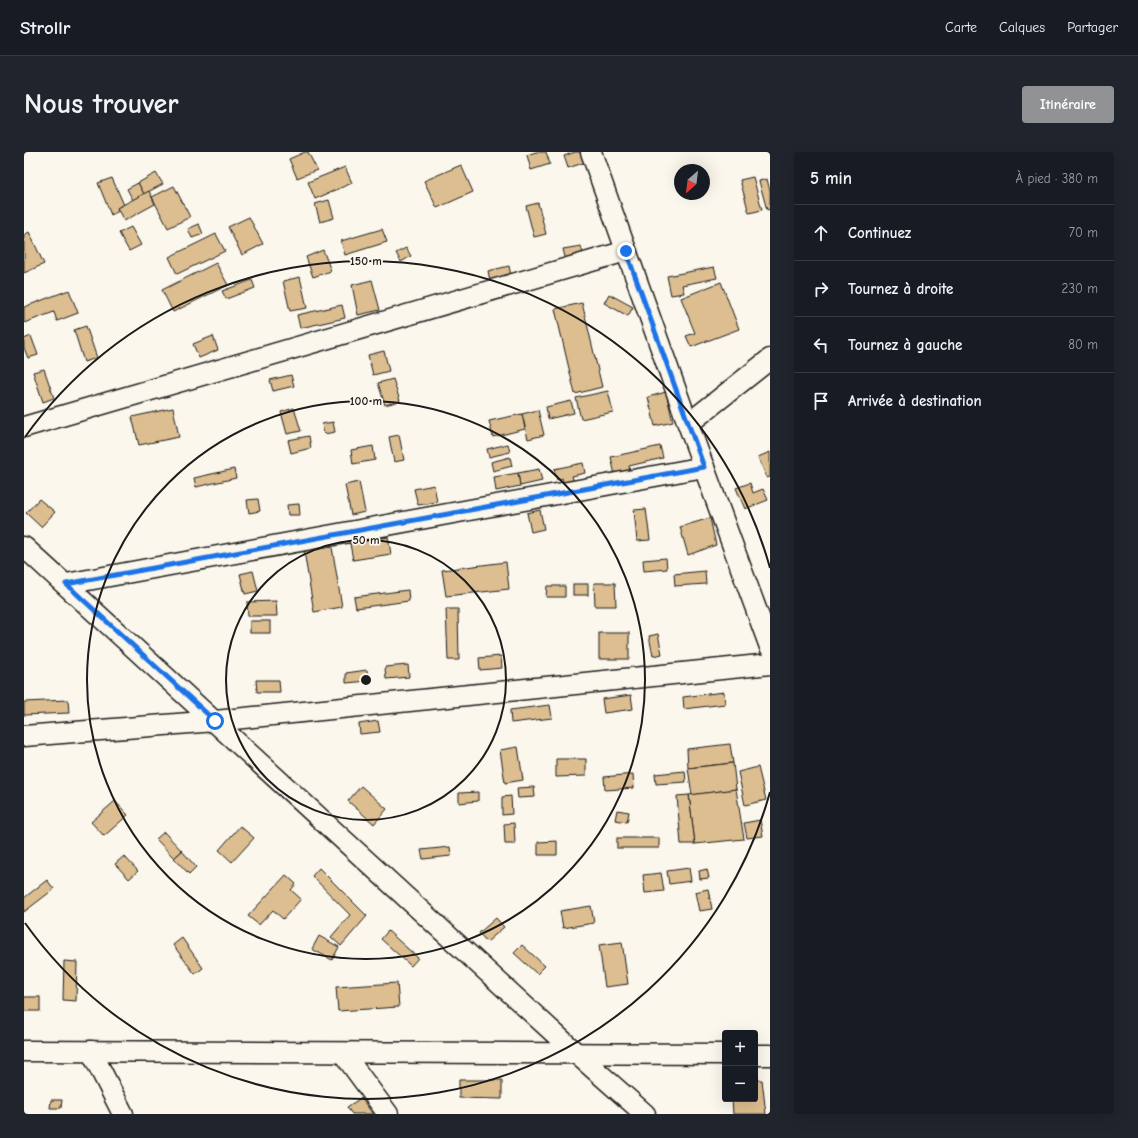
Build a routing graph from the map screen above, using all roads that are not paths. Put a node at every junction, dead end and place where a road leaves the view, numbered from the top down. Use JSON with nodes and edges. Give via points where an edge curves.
{"nodes":[{"id":1,"x":591,"y":152,"type":"edge"},
{"id":2,"x":626,"y":251,"type":"junction"},
{"id":3,"x":770,"y":359,"type":"edge"},
{"id":4,"x":688,"y":424,"type":"junction"},
{"id":5,"x":24,"y":427,"type":"edge"},
{"id":6,"x":704,"y":467,"type":"junction"},
{"id":7,"x":24,"y":547,"type":"edge"},
{"id":8,"x":66,"y":584,"type":"junction"},
{"id":9,"x":770,"y":646,"type":"edge"},
{"id":10,"x":770,"y":664,"type":"edge"},
{"id":11,"x":215,"y":721,"type":"junction"},
{"id":12,"x":24,"y":736,"type":"edge"},
{"id":13,"x":24,"y":1051,"type":"edge"},
{"id":14,"x":91,"y":1051,"type":"junction"},
{"id":15,"x":343,"y":1052,"type":"junction"},
{"id":16,"x":577,"y":1054,"type":"junction"},
{"id":17,"x":722,"y":1054,"type":"edge"},
{"id":18,"x":758,"y":1054,"type":"edge"},
{"id":19,"x":770,"y":1055,"type":"edge"},
{"id":20,"x":123,"y":1114,"type":"edge"},
{"id":21,"x":388,"y":1114,"type":"edge"},
{"id":22,"x":645,"y":1114,"type":"edge"}],
"edges":[{"from":1,"to":2,"type":"street"},
{"from":2,"to":4,"type":"street"},
{"from":2,"to":5,"type":"street"},
{"from":3,"to":4,"type":"street"},
{"from":4,"to":6,"type":"street"},
{"from":6,"to":8,"type":"street"},
{"from":6,"to":9,"type":"street"},
{"from":7,"to":8,"type":"street"},
{"from":8,"to":11,"type":"street"},
{"from":10,"to":11,"type":"street"},
{"from":11,"to":12,"type":"street"},
{"from":11,"to":16,"type":"street"},
{"from":13,"to":14,"type":"street"},
{"from":14,"to":15,"type":"street"},
{"from":14,"to":20,"type":"street"},
{"from":15,"to":16,"type":"street"},
{"from":15,"to":21,"type":"street"},
{"from":16,"to":17,"type":"street"},
{"from":16,"to":22,"type":"street"},
{"from":18,"to":19,"type":"street"}]}
